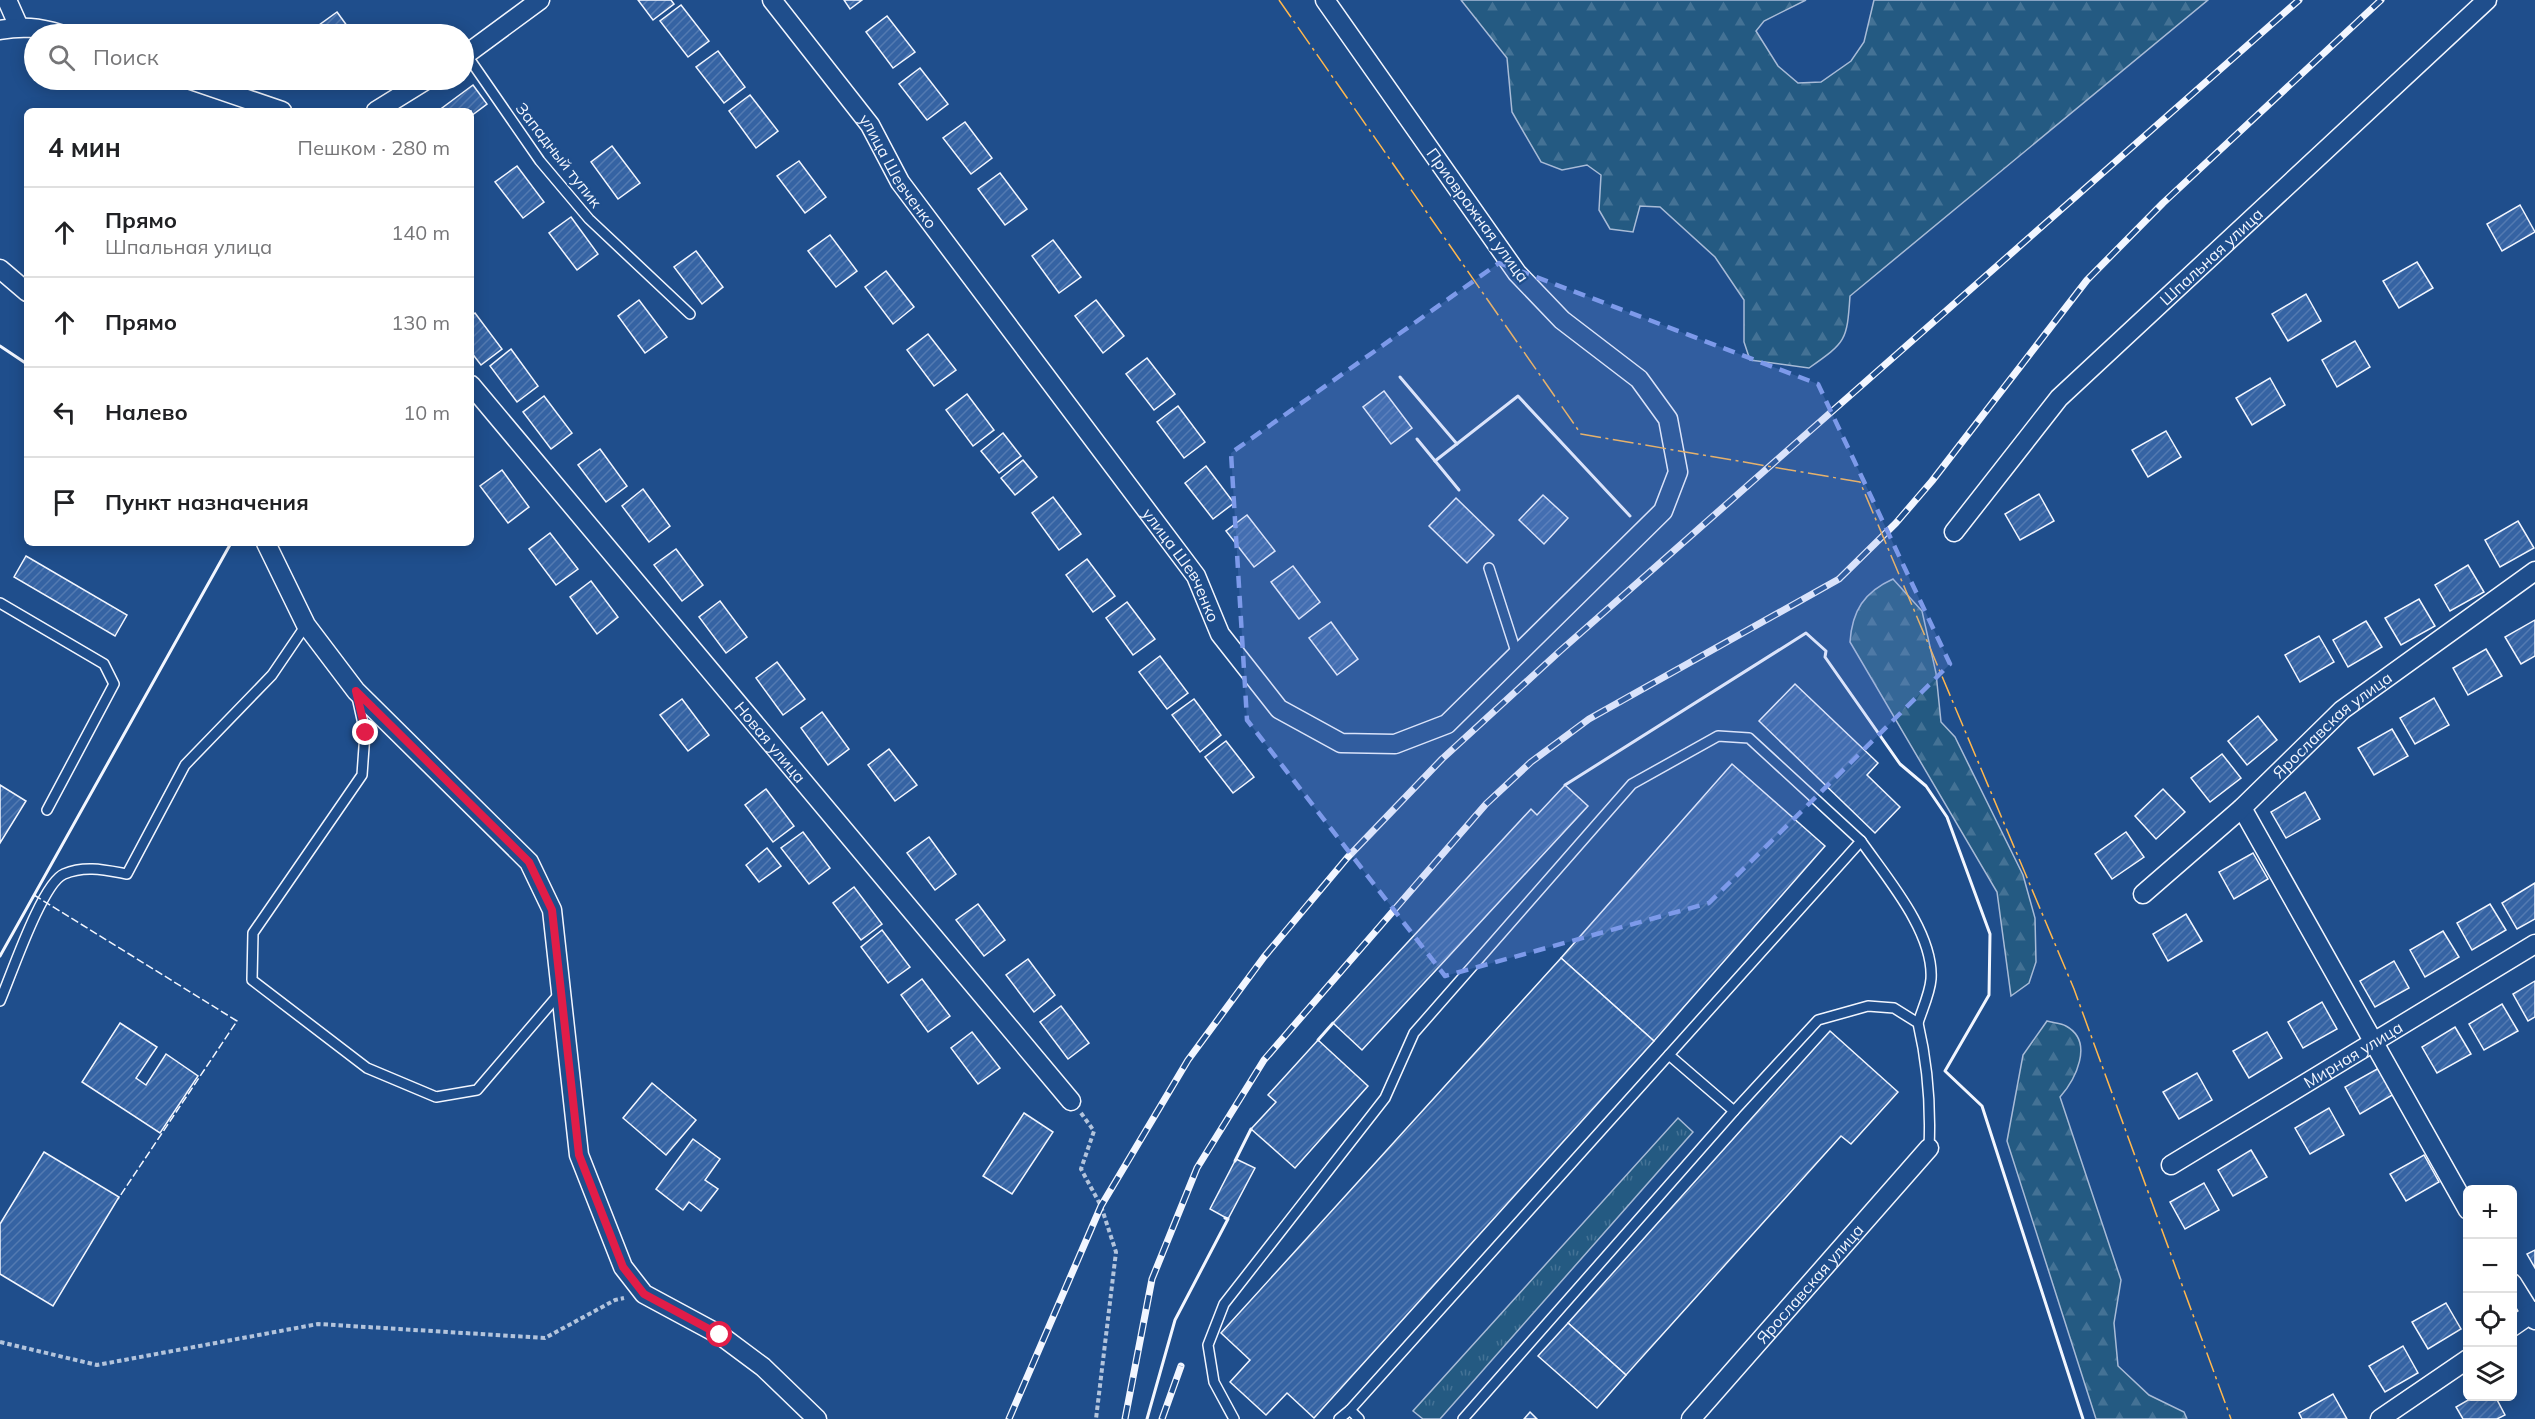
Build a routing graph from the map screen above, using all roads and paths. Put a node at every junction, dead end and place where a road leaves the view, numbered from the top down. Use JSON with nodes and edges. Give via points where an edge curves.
{"nodes":[{"id":1,"x":7,"y":0,"type":"edge"},
{"id":2,"x":540,"y":0,"type":"edge"},
{"id":3,"x":772,"y":0,"type":"edge"},
{"id":4,"x":1325,"y":0,"type":"edge"},
{"id":5,"x":2487,"y":0,"type":"edge"},
{"id":6,"x":19,"y":27,"type":"junction"},
{"id":7,"x":24,"y":27,"type":"edge"},
{"id":8,"x":0,"y":30,"type":"edge"},
{"id":9,"x":474,"y":48,"type":"edge"},
{"id":10,"x":474,"y":68,"type":"edge"},
{"id":11,"x":220,"y":90,"type":"edge"},
{"id":12,"x":410,"y":90,"type":"edge"},
{"id":13,"x":273,"y":108,"type":"edge"},
{"id":14,"x":381,"y":108,"type":"edge"},
{"id":15,"x":0,"y":269,"type":"edge"},
{"id":16,"x":24,"y":289,"type":"edge"},
{"id":17,"x":690,"y":314,"type":"dead end"},
{"id":18,"x":474,"y":389,"type":"edge"},
{"id":19,"x":1678,"y":472,"type":"joint"},
{"id":20,"x":1954,"y":532,"type":"dead end"},
{"id":21,"x":267,"y":546,"type":"edge"},
{"id":22,"x":1489,"y":568,"type":"dead end"},
{"id":23,"x":2535,"y":571,"type":"edge"},
{"id":24,"x":1,"y":606,"type":"edge"},
{"id":25,"x":306,"y":625,"type":"junction"},
{"id":26,"x":1517,"y":655,"type":"junction"},
{"id":27,"x":356,"y":691,"type":"junction"},
{"id":28,"x":2242,"y":808,"type":"junction"},
{"id":29,"x":47,"y":810,"type":"dead end"},
{"id":30,"x":1861,"y":841,"type":"junction"},
{"id":31,"x":2143,"y":894,"type":"dead end"},
{"id":32,"x":2535,"y":944,"type":"edge"},
{"id":33,"x":561,"y":991,"type":"junction"},
{"id":34,"x":0,"y":1001,"type":"edge"},
{"id":35,"x":1918,"y":1023,"type":"junction"},
{"id":36,"x":2374,"y":1041,"type":"junction"},
{"id":37,"x":1669,"y":1055,"type":"junction"},
{"id":38,"x":1071,"y":1101,"type":"joint"},
{"id":39,"x":1734,"y":1111,"type":"junction"},
{"id":40,"x":1929,"y":1148,"type":"joint"},
{"id":41,"x":2171,"y":1165,"type":"dead end"},
{"id":42,"x":2463,"y":1201,"type":"edge"},
{"id":43,"x":2517,"y":1290,"type":"edge"},
{"id":44,"x":644,"y":1294,"type":"junction"},
{"id":45,"x":2534,"y":1315,"type":"edge"},
{"id":46,"x":2517,"y":1324,"type":"edge"},
{"id":47,"x":0,"y":1342,"type":"edge"},
{"id":48,"x":2463,"y":1362,"type":"edge"},
{"id":49,"x":1350,"y":1410,"type":"junction"},
{"id":50,"x":817,"y":1419,"type":"edge"},
{"id":51,"x":1096,"y":1419,"type":"edge"},
{"id":52,"x":1234,"y":1419,"type":"edge"},
{"id":53,"x":1339,"y":1419,"type":"edge"},
{"id":54,"x":1359,"y":1419,"type":"edge"},
{"id":55,"x":1463,"y":1419,"type":"edge"},
{"id":56,"x":1691,"y":1419,"type":"edge"},
{"id":57,"x":2380,"y":1419,"type":"edge"}],
"edges":[{"from":1,"to":6,"type":"street"},
{"from":2,"to":9,"type":"street"},
{"from":3,"to":26,"type":"street","name":"улица Шевченко","via":[[870,125],[900,182],[1196,576],[1220,634],[1279,709],[1341,743],[1395,744],[1447,724]]},
{"from":4,"to":19,"type":"street","name":"Приовражная улица","via":[[1517,273],[1562,320],[1639,379],[1668,418]]},
{"from":5,"to":20,"type":"street","name":"Шпальная улица","via":[[2059,398]]},
{"from":6,"to":7,"type":"street"},
{"from":6,"to":8,"type":"street"},
{"from":10,"to":17,"type":"lane","name":"Западный тупик","via":[[540,161],[589,219]]},
{"from":11,"to":13,"type":"street"},
{"from":12,"to":14,"type":"street"},
{"from":15,"to":16,"type":"street"},
{"from":18,"to":38,"type":"street","name":"Новая улица"},
{"from":19,"to":26,"type":"street","name":"улица Шевченко","via":[[1663,511]]},
{"from":21,"to":25,"type":"street"},
{"from":22,"to":26,"type":"lane"},
{"from":23,"to":28,"type":"street","name":"Ярославская улица","via":[[2342,710]]},
{"from":24,"to":29,"type":"lane","via":[[104,664],[114,684]]},
{"from":25,"to":27,"type":"street"},
{"from":25,"to":34,"type":"lane","via":[[272,675],[185,765],[128,874],[88,867],[62,874],[44,893]]},
{"from":27,"to":33,"type":"street","via":[[529,862],[552,910]]},
{"from":27,"to":33,"type":"lane","via":[[366,733],[362,775],[253,933],[252,980],[367,1068],[436,1097],[477,1090]]},
{"from":28,"to":31,"type":"street","name":"Ярославская улица"},
{"from":28,"to":36,"type":"street"},
{"from":30,"to":35,"type":"lane","via":[[1909,910],[1927,951],[1931,979]]},
{"from":30,"to":37,"type":"lane"},
{"from":30,"to":52,"type":"lane","via":[[1749,738],[1718,736],[1632,784],[1414,1033],[1385,1098],[1224,1304],[1208,1345],[1214,1382]]},
{"from":32,"to":36,"type":"street","name":"Мирная улица"},
{"from":33,"to":44,"type":"street","via":[[579,1155],[623,1267]]},
{"from":35,"to":39,"type":"lane","via":[[1894,1008],[1868,1006],[1818,1020]]},
{"from":35,"to":40,"type":"lane","via":[[1931,1107]]},
{"from":36,"to":41,"type":"street","name":"Мирная улица"},
{"from":36,"to":42,"type":"street"},
{"from":37,"to":39,"type":"lane"},
{"from":37,"to":49,"type":"lane"},
{"from":38,"to":51,"type":"path","via":[[1094,1131],[1081,1169],[1101,1206],[1116,1252]]},
{"from":39,"to":55,"type":"lane"},
{"from":40,"to":56,"type":"street","name":"Ярославская улица"},
{"from":43,"to":45,"type":"street"},
{"from":44,"to":47,"type":"path","via":[[615,1300],[545,1338],[318,1324],[98,1365]]},
{"from":44,"to":50,"type":"street","via":[[720,1335],[763,1367]]},
{"from":45,"to":46,"type":"street"},
{"from":48,"to":57,"type":"street"},
{"from":49,"to":53,"type":"lane"},
{"from":49,"to":54,"type":"lane"}]}
